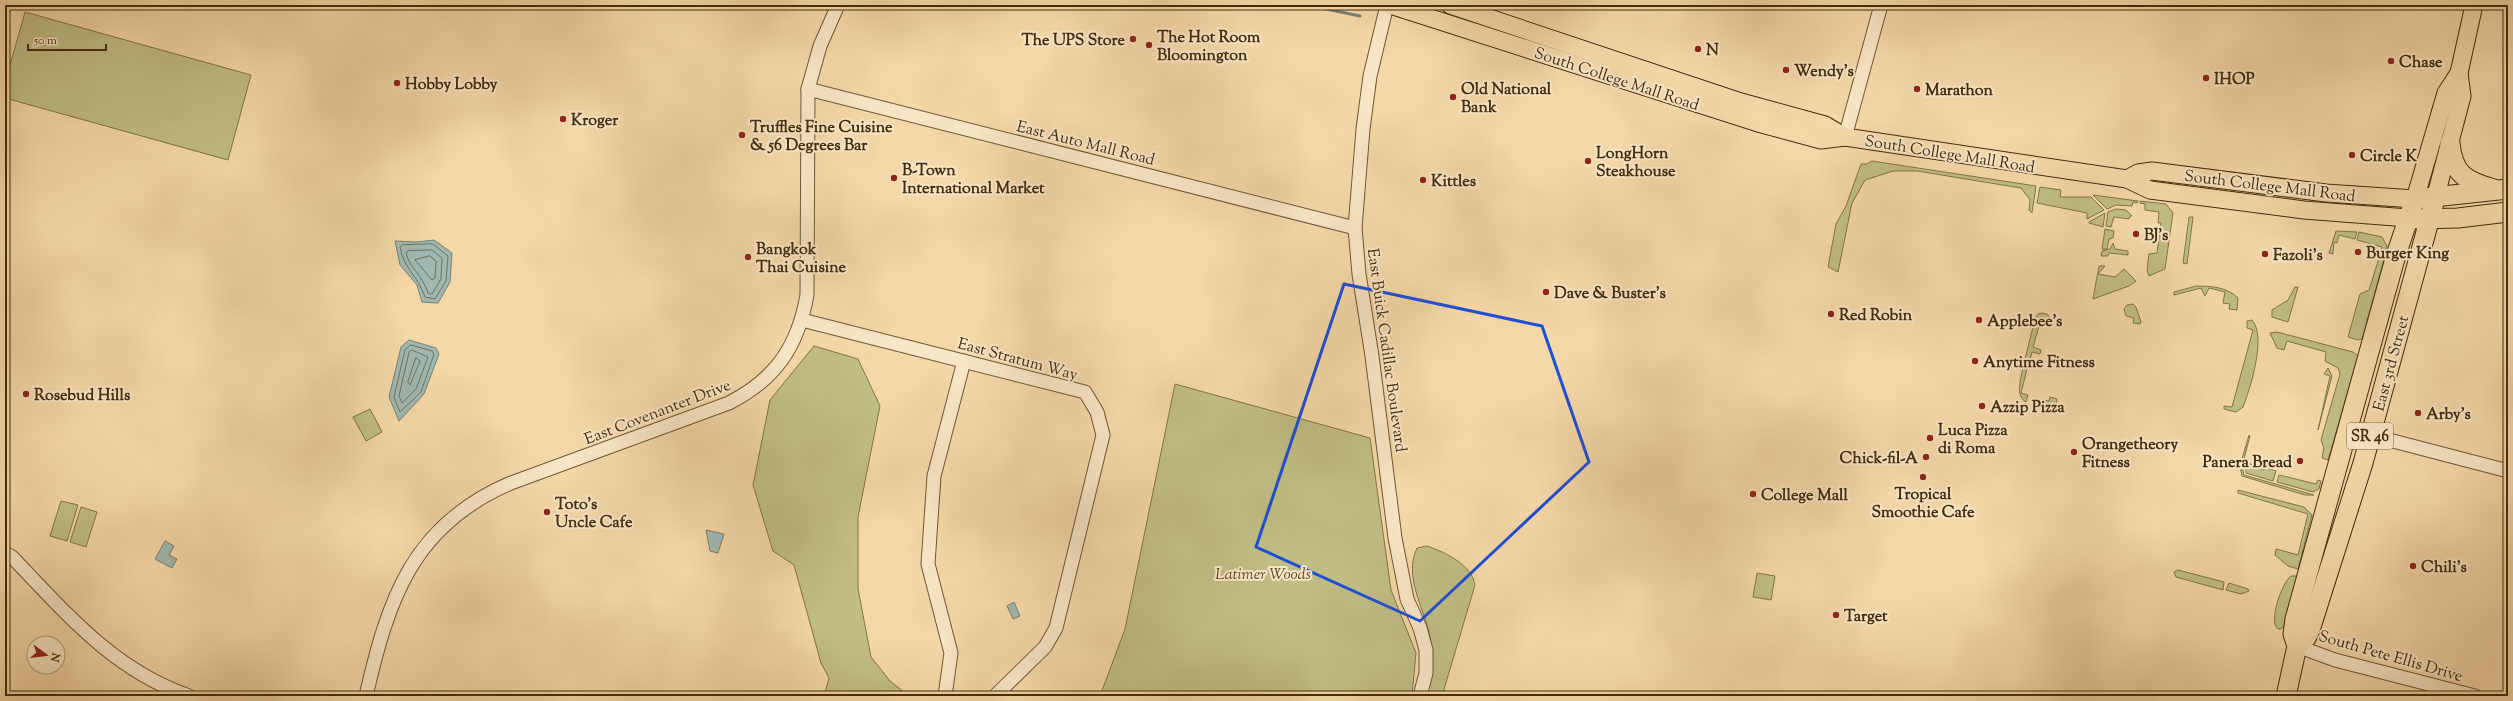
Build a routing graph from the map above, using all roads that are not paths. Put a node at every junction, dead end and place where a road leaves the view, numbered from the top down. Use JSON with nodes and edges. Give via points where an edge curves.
{"nodes":[{"id":1,"x":838,"y":5,"type":"edge"},
{"id":2,"x":1387,"y":5,"type":"edge"},
{"id":3,"x":1390,"y":5,"type":"edge"},
{"id":4,"x":1450,"y":5,"type":"edge"},
{"id":5,"x":1881,"y":5,"type":"edge"},
{"id":6,"x":2474,"y":5,"type":"edge"},
{"id":7,"x":2459,"y":73,"type":"junction"},
{"id":8,"x":808,"y":89,"type":"junction"},
{"id":9,"x":1722,"y":95,"type":"junction"},
{"id":10,"x":1712,"y":109,"type":"junction"},
{"id":11,"x":1760,"y":116,"type":"junction"},
{"id":12,"x":1845,"y":137,"type":"junction"},
{"id":13,"x":2450,"y":143,"type":"junction"},
{"id":14,"x":2127,"y":179,"type":"junction"},
{"id":15,"x":2502,"y":190,"type":"edge"},
{"id":16,"x":2415,"y":199,"type":"junction"},
{"id":17,"x":2435,"y":199,"type":"junction"},
{"id":18,"x":2508,"y":212,"type":"edge"},
{"id":19,"x":2408,"y":218,"type":"junction"},
{"id":20,"x":2429,"y":219,"type":"junction"},
{"id":21,"x":1355,"y":228,"type":"junction"},
{"id":22,"x":802,"y":320,"type":"junction"},
{"id":23,"x":964,"y":361,"type":"junction"},
{"id":24,"x":2370,"y":435,"type":"junction"},
{"id":25,"x":2508,"y":471,"type":"edge"},
{"id":26,"x":5,"y":554,"type":"edge"},
{"id":27,"x":2297,"y":646,"type":"junction"},
{"id":28,"x":188,"y":696,"type":"edge"},
{"id":29,"x":366,"y":696,"type":"edge"},
{"id":30,"x":945,"y":696,"type":"edge"},
{"id":31,"x":995,"y":696,"type":"edge"},
{"id":32,"x":1420,"y":696,"type":"edge"},
{"id":33,"x":2286,"y":696,"type":"edge"},
{"id":34,"x":2476,"y":696,"type":"edge"}],
"edges":[{"from":1,"to":8,"type":"street","name":"East Covenanter Drive","via":[[820,46]]},
{"from":2,"to":21,"type":"street","name":"East Buick Cadillac Boulevard","via":[[1370,76]]},
{"from":3,"to":10,"type":"main road","name":"South College Mall Road"},
{"from":4,"to":9,"type":"main road","name":"South College Mall Road"},
{"from":5,"to":12,"type":"street"},
{"from":6,"to":7,"type":"main road","name":"East 3rd Street"},
{"from":7,"to":13,"type":"main road","name":"East 3rd Street","via":[[2463,93]]},
{"from":7,"to":16,"type":"main road","name":"East 3rd Street","via":[[2446,93]]},
{"from":8,"to":21,"type":"street","name":"East Auto Mall Road"},
{"from":8,"to":22,"type":"street","name":"East Covenanter Drive","via":[[807,295]]},
{"from":9,"to":10,"type":"main road"},
{"from":9,"to":11,"type":"main road","name":"South College Mall Road"},
{"from":10,"to":11,"type":"main road","name":"South College Mall Road"},
{"from":11,"to":12,"type":"main road","name":"South College Mall Road","via":[[1787,123],[1825,125]]},
{"from":12,"to":14,"type":"main road","name":"South College Mall Road"},
{"from":13,"to":15,"type":"highway","via":[[2454,160],[2462,176]]},
{"from":13,"to":17,"type":"main road","name":"East 3rd Street"},
{"from":14,"to":16,"type":"main road","name":"South College Mall Road","via":[[2138,173],[2152,171],[2326,193]]},
{"from":14,"to":19,"type":"main road","name":"South College Mall Road","via":[[2150,190],[2304,210]]},
{"from":15,"to":17,"type":"highway"},
{"from":16,"to":17,"type":"highway"},
{"from":16,"to":19,"type":"highway","name":"East 3rd Street","number":"SR 46"},
{"from":17,"to":20,"type":"highway","name":"East 3rd Street"},
{"from":18,"to":20,"type":"highway"},
{"from":19,"to":20,"type":"highway"},
{"from":19,"to":27,"type":"highway","name":"East 3rd Street","number":"SR 46","via":[[2295,619],[2293,634]]},
{"from":20,"to":24,"type":"highway","name":"East 3rd Street","number":"SR 46"},
{"from":21,"to":32,"type":"street","name":"East Buick Cadillac Boulevard","via":[[1396,545],[1407,599],[1420,628],[1426,650],[1426,673]]},
{"from":22,"to":23,"type":"street","name":"East Stratum Way"},
{"from":22,"to":29,"type":"street","name":"East Covenanter Drive","via":[[793,344],[778,366],[742,396],[487,493],[450,521],[418,556],[396,592],[382,631]]},
{"from":23,"to":30,"type":"street","via":[[934,476],[928,564],[951,653]]},
{"from":23,"to":31,"type":"street","name":"East Stratum Way","via":[[1085,392],[1097,412],[1103,435],[1056,628],[1045,647]]},
{"from":24,"to":25,"type":"street"},
{"from":24,"to":27,"type":"highway","name":"East 3rd Street","number":"SR 46","via":[[2310,630]]},
{"from":26,"to":28,"type":"street","via":[[12,557],[76,624],[109,654],[146,677]]},
{"from":27,"to":33,"type":"highway","name":"East 3rd Street","number":"SR 46"},
{"from":27,"to":34,"type":"street","name":"South Pete Ellis Drive","via":[[2335,660]]}]}
